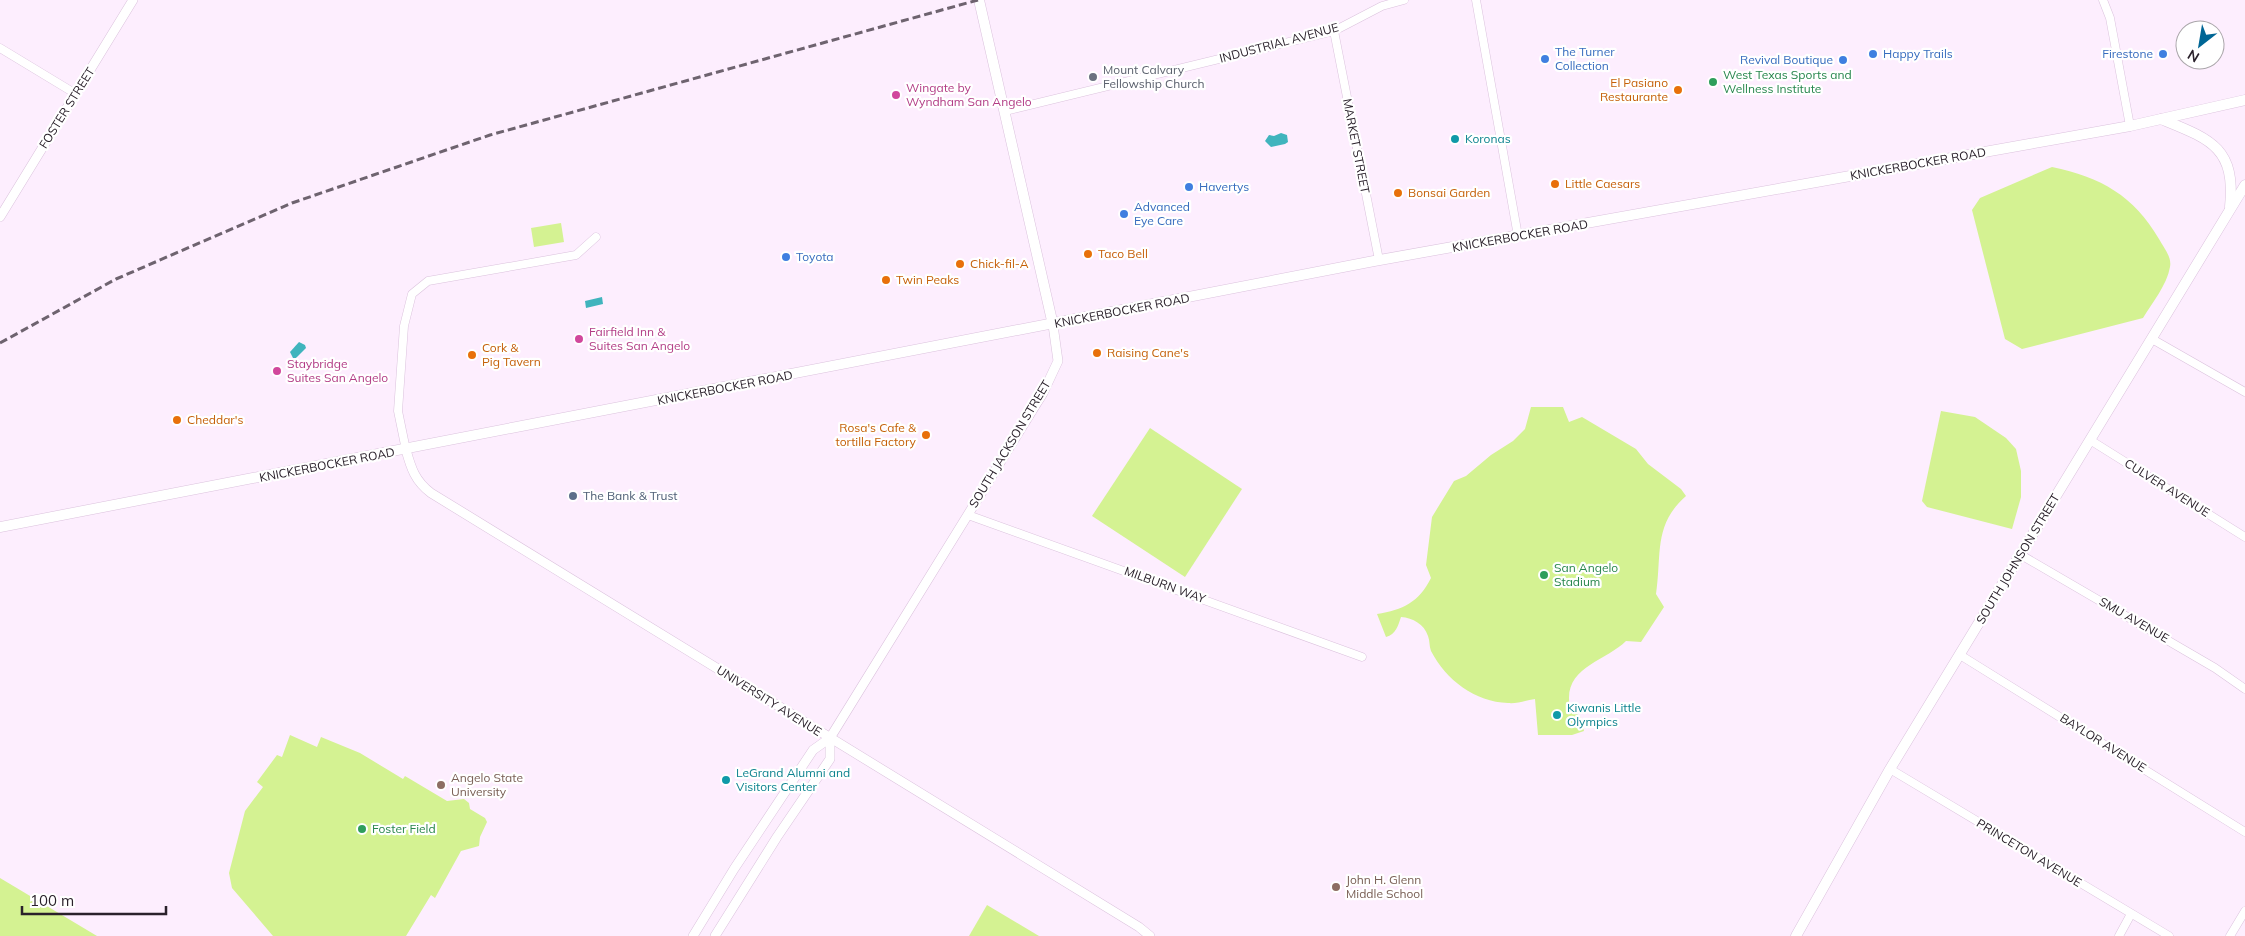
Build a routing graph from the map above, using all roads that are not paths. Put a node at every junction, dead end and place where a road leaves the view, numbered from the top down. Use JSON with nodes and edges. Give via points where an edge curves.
{"nodes":[{"id":1,"x":133,"y":0,"type":"edge"},
{"id":2,"x":979,"y":0,"type":"edge"},
{"id":3,"x":1404,"y":0,"type":"edge"},
{"id":4,"x":1476,"y":0,"type":"edge"},
{"id":5,"x":2103,"y":0,"type":"edge"},
{"id":6,"x":1334,"y":31,"type":"junction"},
{"id":7,"x":0,"y":48,"type":"edge"},
{"id":8,"x":76,"y":94,"type":"junction"},
{"id":9,"x":2245,"y":100,"type":"edge"},
{"id":10,"x":1005,"y":111,"type":"junction"},
{"id":11,"x":2161,"y":119,"type":"junction"},
{"id":12,"x":2130,"y":126,"type":"junction"},
{"id":13,"x":2245,"y":185,"type":"edge"},
{"id":14,"x":2230,"y":210,"type":"junction"},
{"id":15,"x":0,"y":215,"type":"edge"},
{"id":16,"x":1518,"y":236,"type":"junction"},
{"id":17,"x":596,"y":237,"type":"dead end"},
{"id":18,"x":1379,"y":260,"type":"junction"},
{"id":19,"x":1054,"y":325,"type":"junction"},
{"id":20,"x":2152,"y":338,"type":"junction"},
{"id":21,"x":2245,"y":392,"type":"edge"},
{"id":22,"x":2090,"y":440,"type":"junction"},
{"id":23,"x":406,"y":450,"type":"junction"},
{"id":24,"x":968,"y":515,"type":"junction"},
{"id":25,"x":0,"y":527,"type":"edge"},
{"id":26,"x":2245,"y":537,"type":"edge"},
{"id":27,"x":2021,"y":554,"type":"junction"},
{"id":28,"x":1960,"y":655,"type":"junction"},
{"id":29,"x":1362,"y":657,"type":"dead end"},
{"id":30,"x":2245,"y":689,"type":"edge"},
{"id":31,"x":830,"y":738,"type":"junction"},
{"id":32,"x":1890,"y":769,"type":"junction"},
{"id":33,"x":2245,"y":832,"type":"edge"},
{"id":34,"x":2245,"y":912,"type":"edge"},
{"id":35,"x":2131,"y":914,"type":"junction"},
{"id":36,"x":693,"y":936,"type":"edge"},
{"id":37,"x":715,"y":936,"type":"edge"},
{"id":38,"x":1150,"y":936,"type":"edge"},
{"id":39,"x":1796,"y":936,"type":"edge"},
{"id":40,"x":2119,"y":936,"type":"edge"},
{"id":41,"x":2169,"y":936,"type":"edge"},
{"id":42,"x":2230,"y":936,"type":"edge"}],
"edges":[{"from":1,"to":8,"type":"street","name":"FOSTER STREET"},
{"from":2,"to":10,"type":"main road","name":"SOUTH JACKSON STREET"},
{"from":3,"to":6,"type":"street","name":"INDUSTRIAL AVENUE","via":[[1382,6]]},
{"from":4,"to":16,"type":"street"},
{"from":5,"to":12,"type":"street","via":[[2110,18]]},
{"from":6,"to":10,"type":"street","name":"INDUSTRIAL AVENUE"},
{"from":6,"to":18,"type":"street","name":"MARKET STREET"},
{"from":7,"to":8,"type":"street"},
{"from":8,"to":15,"type":"street","name":"FOSTER STREET"},
{"from":9,"to":11,"type":"main road","name":"KNICKERBOCKER ROAD"},
{"from":10,"to":19,"type":"main road","name":"SOUTH JACKSON STREET"},
{"from":11,"to":12,"type":"main road","name":"KNICKERBOCKER ROAD"},
{"from":11,"to":14,"type":"main road","via":[[2198,134],[2220,154],[2228,167],[2232,184]]},
{"from":12,"to":16,"type":"main road","name":"KNICKERBOCKER ROAD"},
{"from":13,"to":14,"type":"main road","name":"SOUTH JOHNSON STREET"},
{"from":14,"to":20,"type":"main road","name":"SOUTH JOHNSON STREET"},
{"from":16,"to":18,"type":"main road","name":"KNICKERBOCKER ROAD"},
{"from":17,"to":23,"type":"street","via":[[576,255],[428,281],[412,294],[404,326],[398,411]]},
{"from":18,"to":19,"type":"main road","name":"KNICKERBOCKER ROAD"},
{"from":19,"to":23,"type":"main road","name":"KNICKERBOCKER ROAD","via":[[867,358],[846,365]]},
{"from":19,"to":24,"type":"street","name":"SOUTH JACKSON STREET","via":[[1058,361],[1043,393]]},
{"from":20,"to":21,"type":"street"},
{"from":20,"to":22,"type":"main road","name":"SOUTH JOHNSON STREET"},
{"from":22,"to":26,"type":"street","name":"CULVER AVENUE"},
{"from":22,"to":27,"type":"main road","name":"SOUTH JOHNSON STREET"},
{"from":23,"to":25,"type":"main road","name":"KNICKERBOCKER ROAD"},
{"from":23,"to":31,"type":"street","name":"UNIVERSITY AVENUE","via":[[411,469],[430,493]]},
{"from":24,"to":29,"type":"street","name":"MILBURN WAY"},
{"from":24,"to":31,"type":"street","name":"SOUTH JACKSON STREET"},
{"from":27,"to":28,"type":"main road","name":"SOUTH JOHNSON STREET"},
{"from":27,"to":30,"type":"street","name":"SMU AVENUE","via":[[2215,668]]},
{"from":28,"to":32,"type":"main road","name":"SOUTH JOHNSON STREET"},
{"from":28,"to":33,"type":"street","name":"BAYLOR AVENUE"},
{"from":31,"to":36,"type":"street","name":"SOUTH JACKSON STREET","via":[[813,750]]},
{"from":31,"to":37,"type":"street","name":"SOUTH JACKSON STREET","via":[[830,759]]},
{"from":31,"to":38,"type":"street","name":"UNIVERSITY AVENUE"},
{"from":32,"to":35,"type":"street","name":"PRINCETON AVENUE"},
{"from":32,"to":39,"type":"main road","name":"SOUTH JOHNSON STREET"},
{"from":34,"to":42,"type":"street"},
{"from":35,"to":40,"type":"street"},
{"from":35,"to":41,"type":"street","name":"PRINCETON AVENUE"}]}
